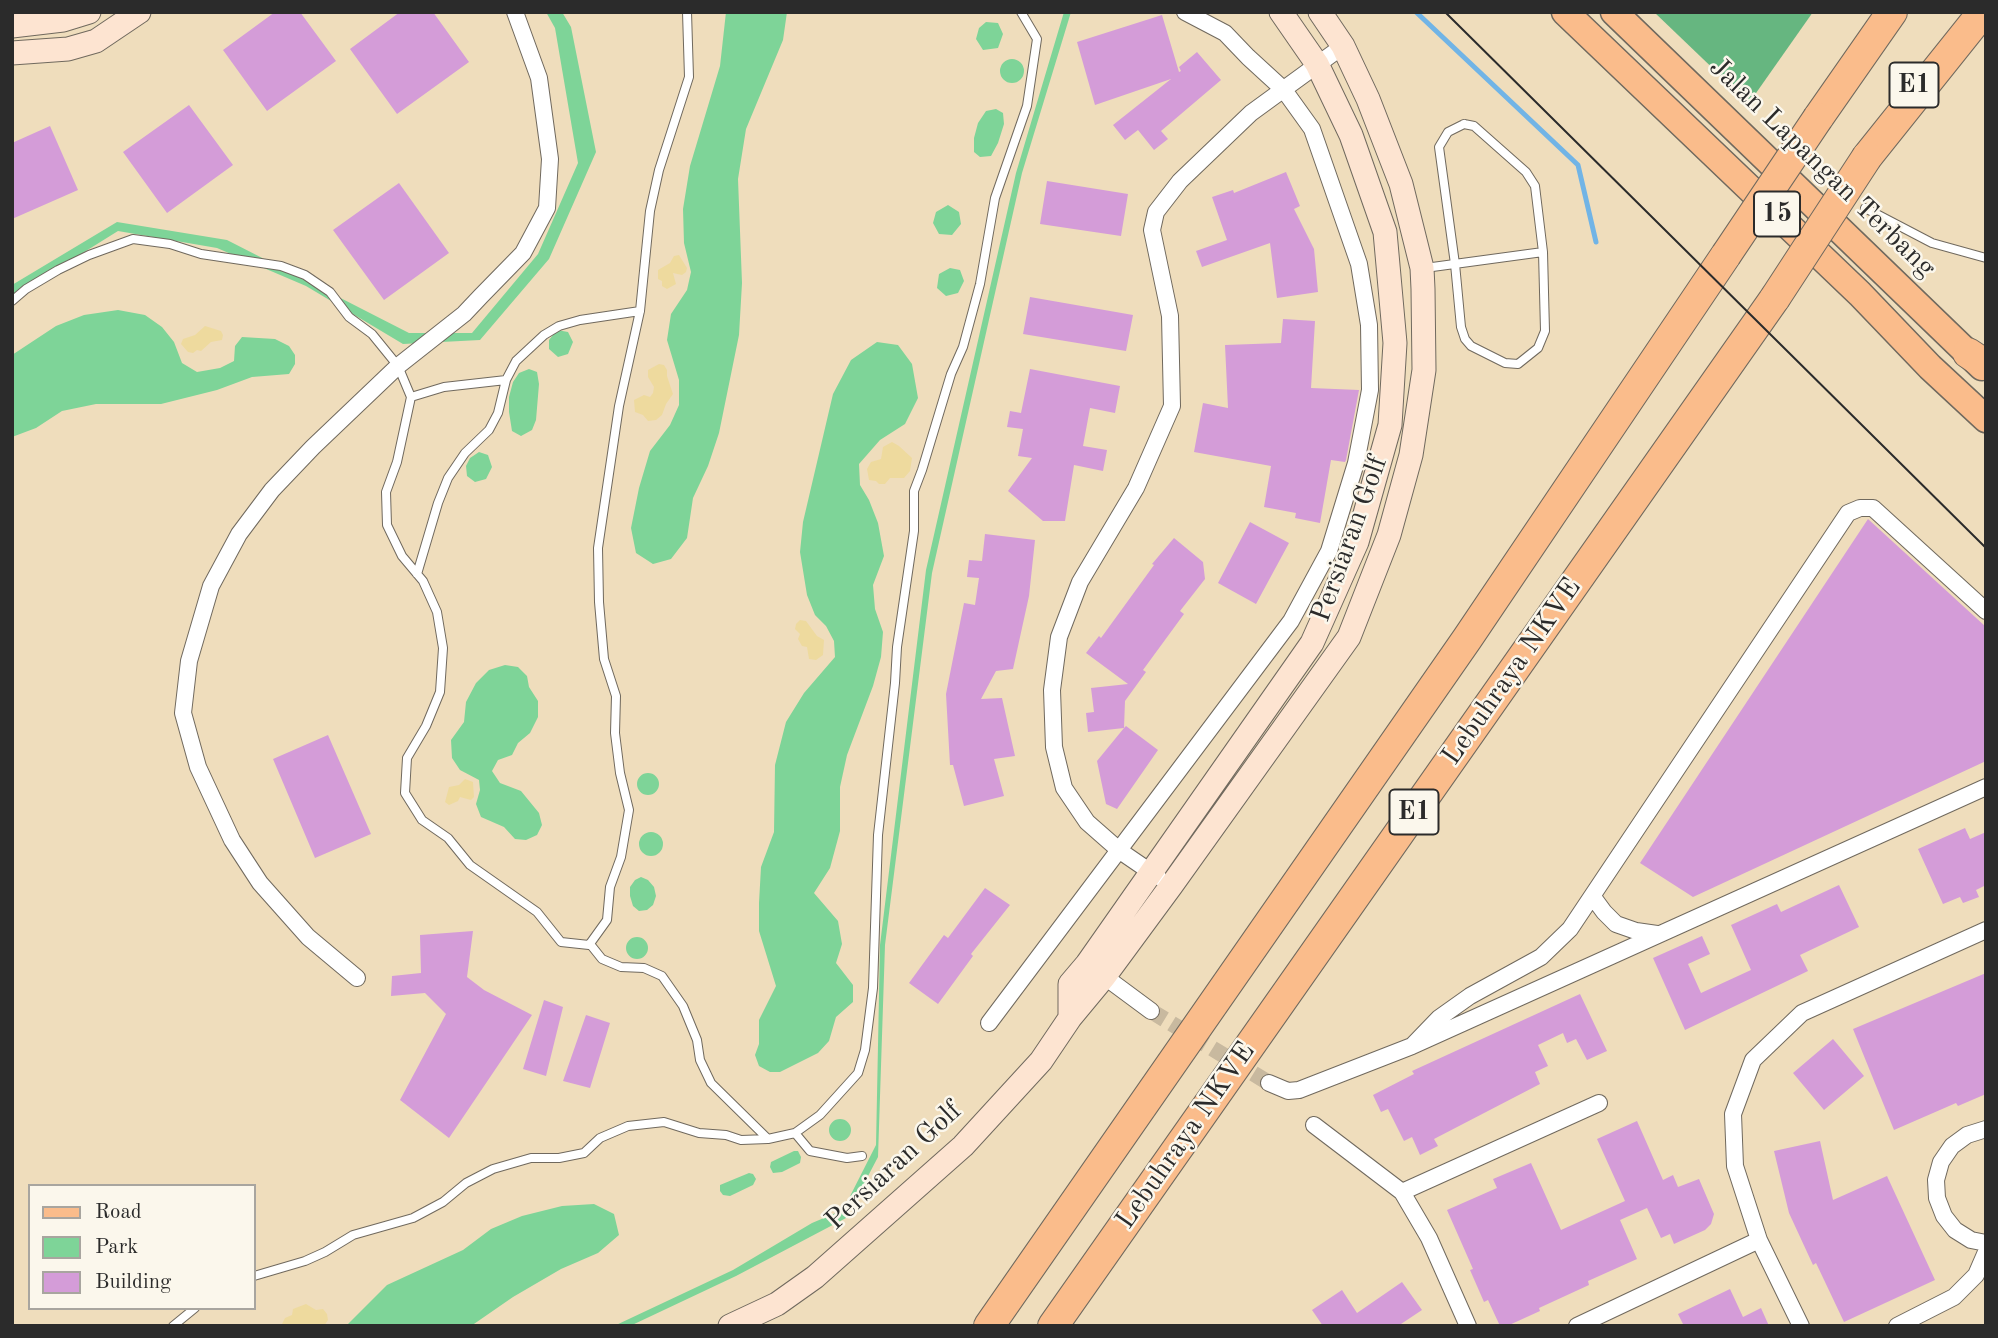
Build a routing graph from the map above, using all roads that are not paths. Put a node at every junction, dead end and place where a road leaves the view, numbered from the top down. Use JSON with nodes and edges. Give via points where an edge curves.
{"nodes":[{"id":1,"x":89,"y":12,"type":"edge"},
{"id":2,"x":139,"y":12,"type":"edge"},
{"id":3,"x":515,"y":12,"type":"edge"},
{"id":4,"x":687,"y":12,"type":"edge"},
{"id":5,"x":1021,"y":12,"type":"edge"},
{"id":6,"x":1185,"y":12,"type":"edge"},
{"id":7,"x":1281,"y":12,"type":"edge"},
{"id":8,"x":1320,"y":12,"type":"edge"},
{"id":9,"x":1565,"y":12,"type":"edge"},
{"id":10,"x":1614,"y":12,"type":"edge"},
{"id":11,"x":1882,"y":12,"type":"edge"},
{"id":12,"x":1892,"y":12,"type":"edge"},
{"id":13,"x":1960,"y":12,"type":"edge"},
{"id":14,"x":1983,"y":12,"type":"edge"},
{"id":15,"x":12,"y":26,"type":"edge"},
{"id":16,"x":1343,"y":46,"type":"junction"},
{"id":17,"x":1867,"y":46,"type":"junction"},
{"id":18,"x":12,"y":53,"type":"edge"},
{"id":19,"x":1317,"y":64,"type":"junction"},
{"id":20,"x":1284,"y":90,"type":"junction"},
{"id":21,"x":1867,"y":157,"type":"junction"},
{"id":22,"x":1865,"y":208,"type":"dead end"},
{"id":23,"x":1543,"y":251,"type":"junction"},
{"id":24,"x":1986,"y":258,"type":"edge"},
{"id":25,"x":1455,"y":264,"type":"junction"},
{"id":26,"x":1422,"y":268,"type":"junction"},
{"id":27,"x":12,"y":301,"type":"edge"},
{"id":28,"x":640,"y":311,"type":"junction"},
{"id":29,"x":1980,"y":363,"type":"edge"},
{"id":30,"x":398,"y":366,"type":"junction"},
{"id":31,"x":506,"y":380,"type":"junction"},
{"id":32,"x":411,"y":397,"type":"junction"},
{"id":33,"x":1986,"y":419,"type":"edge"},
{"id":34,"x":417,"y":574,"type":"junction"},
{"id":35,"x":1986,"y":611,"type":"edge"},
{"id":36,"x":1986,"y":787,"type":"edge"},
{"id":37,"x":1120,"y":851,"type":"junction"},
{"id":38,"x":1150,"y":871,"type":"junction"},
{"id":39,"x":1171,"y":886,"type":"junction"},
{"id":40,"x":1593,"y":897,"type":"junction"},
{"id":41,"x":1986,"y":930,"type":"edge"},
{"id":42,"x":1658,"y":934,"type":"junction"},
{"id":43,"x":590,"y":944,"type":"junction"},
{"id":44,"x":1096,"y":970,"type":"junction"},
{"id":45,"x":357,"y":978,"type":"dead end"},
{"id":46,"x":1151,"y":1011,"type":"tunnel mouth"},
{"id":47,"x":989,"y":1023,"type":"dead end"},
{"id":48,"x":1412,"y":1046,"type":"junction"},
{"id":49,"x":1269,"y":1083,"type":"tunnel mouth"},
{"id":50,"x":1599,"y":1103,"type":"dead end"},
{"id":51,"x":1314,"y":1125,"type":"dead end"},
{"id":52,"x":1986,"y":1129,"type":"edge"},
{"id":53,"x":795,"y":1133,"type":"junction"},
{"id":54,"x":768,"y":1139,"type":"junction"},
{"id":55,"x":862,"y":1156,"type":"dead end"},
{"id":56,"x":1402,"y":1192,"type":"junction"},
{"id":57,"x":1759,"y":1240,"type":"junction"},
{"id":58,"x":1986,"y":1243,"type":"edge"},
{"id":59,"x":1986,"y":1252,"type":"edge"},
{"id":60,"x":256,"y":1275,"type":"edge"},
{"id":61,"x":193,"y":1310,"type":"edge"},
{"id":62,"x":173,"y":1326,"type":"edge"},
{"id":63,"x":730,"y":1326,"type":"edge"},
{"id":64,"x":989,"y":1326,"type":"edge"},
{"id":65,"x":1053,"y":1326,"type":"edge"},
{"id":66,"x":1468,"y":1326,"type":"edge"},
{"id":67,"x":1577,"y":1326,"type":"edge"},
{"id":68,"x":1801,"y":1326,"type":"edge"},
{"id":69,"x":1897,"y":1326,"type":"edge"}],
"edges":[{"from":1,"to":15,"type":"street"},
{"from":2,"to":18,"type":"street","via":[[96,41],[68,49]]},
{"from":3,"to":30,"type":"street","via":[[539,78],[550,159],[547,208],[523,253],[464,314]]},
{"from":4,"to":28,"type":"lane","via":[[688,77],[650,211]]},
{"from":5,"to":53,"type":"lane","via":[[1037,39],[1027,106],[995,198],[963,347],[914,491],[914,531],[878,835],[873,988],[865,1051],[858,1073],[820,1115]]},
{"from":6,"to":20,"type":"street","via":[[1225,33]]},
{"from":7,"to":19,"type":"street","name":"Persiaran Golf"},
{"from":8,"to":16,"type":"street","name":"Persiaran Golf"},
{"from":9,"to":33,"type":"main road","number":"15"},
{"from":10,"to":29,"type":"main road","name":"Jalan Lapangan Terbang","number":"15"},
{"from":11,"to":17,"type":"highway"},
{"from":12,"to":17,"type":"highway","name":"Lebuhraya NKVE","number":"E1"},
{"from":13,"to":21,"type":"highway","name":"Lebuhraya NKVE","number":"E1"},
{"from":14,"to":21,"type":"highway"},
{"from":16,"to":19,"type":"street"},
{"from":16,"to":26,"type":"street","name":"Persiaran Golf","via":[[1401,184]]},
{"from":17,"to":64,"type":"highway","name":"Lebuhraya NKVE","number":"E1","bridge":true,"via":[[1459,650]]},
{"from":19,"to":20,"type":"street"},
{"from":19,"to":38,"type":"street","name":"Persiaran Golf","via":[[1351,135],[1385,232],[1395,343],[1390,425],[1357,542],[1311,643]]},
{"from":20,"to":37,"type":"street","via":[[1312,129],[1359,264],[1368,325],[1370,390],[1356,463],[1329,551],[1291,621]]},
{"from":20,"to":37,"type":"street","via":[[1251,113],[1180,181],[1156,212],[1152,230],[1170,316],[1172,406],[1136,488],[1080,582],[1059,637],[1052,690],[1056,765],[1073,804]]},
{"from":21,"to":65,"type":"highway","name":"Lebuhraya NKVE","number":"E1","bridge":true,"via":[[1774,298]]},
{"from":22,"to":24,"type":"lane","via":[[1932,243]]},
{"from":23,"to":25,"type":"lane"},
{"from":23,"to":25,"type":"lane","via":[[1545,331],[1538,348],[1518,364],[1505,363],[1465,339]]},
{"from":23,"to":25,"type":"lane","via":[[1535,186],[1526,172],[1474,126],[1464,124],[1448,132],[1439,147]]},
{"from":25,"to":26,"type":"lane"},
{"from":26,"to":39,"type":"street","name":"Persiaran Golf","via":[[1423,370],[1411,455],[1389,535],[1349,637]]},
{"from":27,"to":30,"type":"lane","via":[[58,270],[133,239],[170,244],[305,275],[330,292]]},
{"from":28,"to":31,"type":"lane","via":[[559,326],[516,362]]},
{"from":28,"to":43,"type":"lane","via":[[598,548],[604,659],[617,696],[615,733],[629,810],[610,887],[607,920]]},
{"from":30,"to":32,"type":"lane"},
{"from":30,"to":45,"type":"street","via":[[272,490],[239,534],[211,586],[189,661],[183,713],[198,767],[232,840],[260,883],[308,937]]},
{"from":31,"to":32,"type":"lane","via":[[444,387]]},
{"from":31,"to":34,"type":"lane","via":[[489,430],[448,478]]},
{"from":32,"to":34,"type":"lane","via":[[386,492],[387,525]]},
{"from":34,"to":43,"type":"lane","via":[[437,612],[443,648],[440,692],[407,758],[405,793],[422,820],[448,838],[470,865],[537,912],[561,942]]},
{"from":35,"to":40,"type":"street","via":[[1873,508],[1848,513]]},
{"from":36,"to":42,"type":"street"},
{"from":37,"to":38,"type":"street"},
{"from":37,"to":47,"type":"street"},
{"from":38,"to":39,"type":"street"},
{"from":38,"to":44,"type":"street","name":"Persiaran Golf"},
{"from":39,"to":44,"type":"street","name":"Persiaran Golf"},
{"from":40,"to":42,"type":"street","via":[[1616,924]]},
{"from":40,"to":48,"type":"street","via":[[1570,929],[1541,957],[1470,996],[1439,1018]]},
{"from":41,"to":57,"type":"street","via":[[1802,1013],[1753,1060],[1733,1114],[1735,1167]]},
{"from":42,"to":48,"type":"street"},
{"from":43,"to":54,"type":"lane","via":[[602,959],[662,976],[683,1006],[711,1083]]},
{"from":44,"to":46,"type":"street"},
{"from":44,"to":63,"type":"street","name":"Persiaran Golf","via":[[1070,984],[1070,1017],[1033,1070],[963,1146],[815,1278],[777,1304]]},
{"from":48,"to":49,"type":"street","via":[[1299,1090]]},
{"from":50,"to":56,"type":"street"},
{"from":51,"to":56,"type":"street"},
{"from":52,"to":58,"type":"street","via":[[1952,1146],[1941,1161],[1936,1180],[1937,1198],[1955,1230]]},
{"from":53,"to":54,"type":"lane"},
{"from":53,"to":55,"type":"lane","via":[[810,1151]]},
{"from":54,"to":60,"type":"lane","via":[[741,1140],[664,1122],[628,1126],[600,1138],[584,1153],[531,1157],[493,1169],[413,1218],[353,1235],[305,1261]]},
{"from":56,"to":66,"type":"street","via":[[1429,1238]]},
{"from":57,"to":67,"type":"street"},
{"from":57,"to":68,"type":"street"},
{"from":59,"to":69,"type":"street","via":[[1976,1275],[1954,1297]]},
{"from":61,"to":62,"type":"lane"}]}
